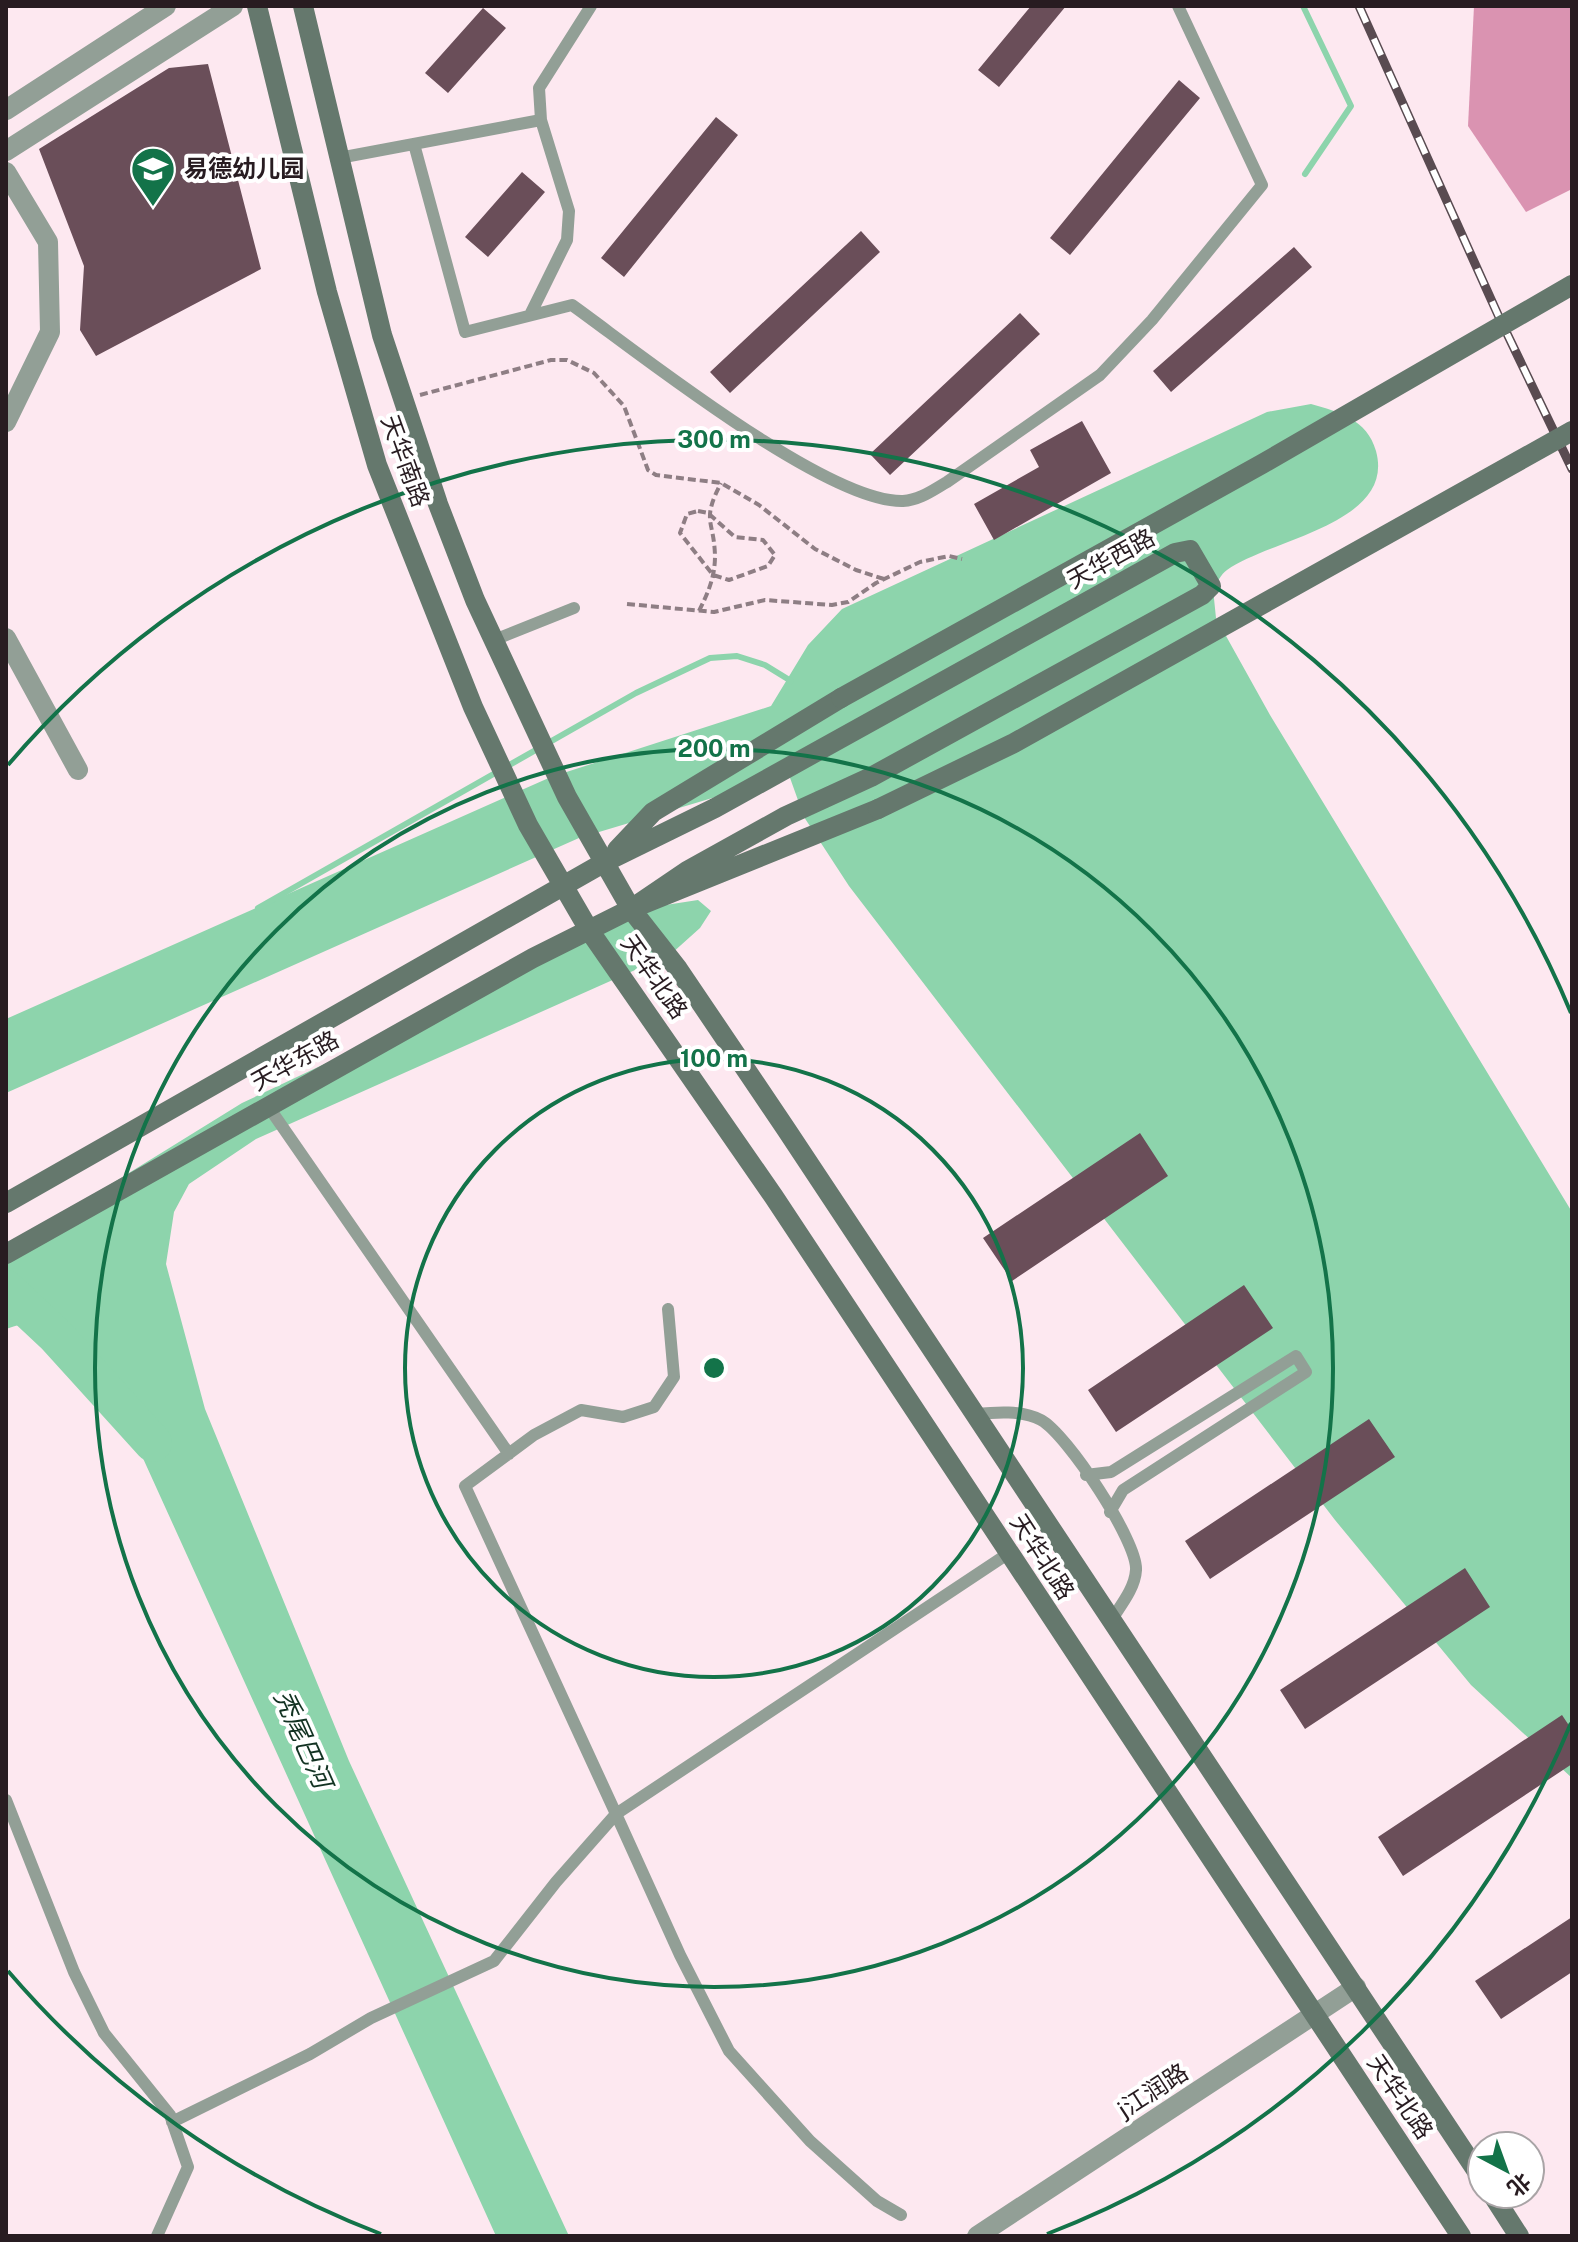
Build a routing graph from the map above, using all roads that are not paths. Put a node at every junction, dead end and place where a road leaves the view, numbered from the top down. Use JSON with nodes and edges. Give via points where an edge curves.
{"nodes":[{"id":1,"x":166,"y":6,"type":"edge"},
{"id":2,"x":233,"y":6,"type":"edge"},
{"id":3,"x":257,"y":6,"type":"edge"},
{"id":4,"x":303,"y":6,"type":"edge"},
{"id":5,"x":591,"y":6,"type":"edge"},
{"id":6,"x":1178,"y":6,"type":"edge"},
{"id":7,"x":6,"y":110,"type":"edge"},
{"id":8,"x":541,"y":120,"type":"junction"},
{"id":9,"x":414,"y":144,"type":"junction"},
{"id":10,"x":6,"y":151,"type":"edge"},
{"id":11,"x":339,"y":158,"type":"junction"},
{"id":12,"x":6,"y":172,"type":"edge"},
{"id":13,"x":1572,"y":285,"type":"edge"},
{"id":14,"x":530,"y":315,"type":"junction"},
{"id":15,"x":6,"y":422,"type":"edge"},
{"id":16,"x":1572,"y":431,"type":"edge"},
{"id":17,"x":574,"y":608,"type":"dead end"},
{"id":18,"x":6,"y":638,"type":"edge"},
{"id":19,"x":494,"y":640,"type":"junction"},
{"id":20,"x":78,"y":770,"type":"dead end"},
{"id":21,"x":596,"y":867,"type":"junction"},
{"id":22,"x":563,"y":886,"type":"junction"},
{"id":23,"x":618,"y":886,"type":"joint"},
{"id":24,"x":576,"y":908,"type":"joint"},
{"id":25,"x":631,"y":909,"type":"junction"},
{"id":26,"x":612,"y":918,"type":"joint"},
{"id":27,"x":589,"y":930,"type":"junction"},
{"id":28,"x":268,"y":1106,"type":"junction"},
{"id":29,"x":13,"y":1198,"type":"edge"},
{"id":30,"x":6,"y":1254,"type":"edge"},
{"id":31,"x":668,"y":1309,"type":"dead end"},
{"id":32,"x":974,"y":1414,"type":"junction"},
{"id":33,"x":509,"y":1454,"type":"junction"},
{"id":34,"x":1086,"y":1475,"type":"junction"},
{"id":35,"x":1110,"y":1512,"type":"junction"},
{"id":36,"x":1009,"y":1553,"type":"junction"},
{"id":37,"x":1112,"y":1619,"type":"junction"},
{"id":38,"x":6,"y":1800,"type":"edge"},
{"id":39,"x":616,"y":1814,"type":"junction"},
{"id":40,"x":1356,"y":1987,"type":"junction"},
{"id":41,"x":1315,"y":2017,"type":"junction"},
{"id":42,"x":172,"y":2122,"type":"junction"},
{"id":43,"x":1466,"y":2155,"type":"edge"},
{"id":44,"x":1502,"y":2210,"type":"edge"},
{"id":45,"x":901,"y":2215,"type":"dead end"},
{"id":46,"x":157,"y":2236,"type":"edge"},
{"id":47,"x":977,"y":2236,"type":"edge"},
{"id":48,"x":1461,"y":2236,"type":"edge"},
{"id":49,"x":1519,"y":2236,"type":"edge"}],
"edges":[{"from":1,"to":7,"type":"street"},
{"from":2,"to":10,"type":"street"},
{"from":3,"to":22,"type":"main road","name":"天华南路","via":[[377,465],[473,707]]},
{"from":4,"to":11,"type":"main road","name":"天华南路"},
{"from":5,"to":8,"type":"lane","via":[[539,88]]},
{"from":6,"to":14,"type":"lane","via":[[1262,185],[1100,375],[921,498],[883,499],[855,492],[762,440],[572,305]]},
{"from":8,"to":9,"type":"lane"},
{"from":8,"to":14,"type":"lane","via":[[569,211],[567,240]]},
{"from":9,"to":11,"type":"lane"},
{"from":9,"to":14,"type":"lane","via":[[465,332]]},
{"from":11,"to":19,"type":"main road","name":"天华南路","via":[[382,335],[438,504]]},
{"from":12,"to":15,"type":"street","via":[[48,242],[50,332]]},
{"from":13,"to":21,"type":"main road","name":"天华西路","bridge":true,"via":[[841,698],[653,812]]},
{"from":16,"to":25,"type":"main road","name":"天华西路","bridge":true,"via":[[1014,743],[878,809]]},
{"from":17,"to":19,"type":"lane"},
{"from":18,"to":20,"type":"street"},
{"from":19,"to":21,"type":"main road","name":"天华南路"},
{"from":21,"to":22,"type":"main road","name":"天华东路"},
{"from":21,"to":23,"type":"main road","name":"天华南路"},
{"from":21,"to":25,"type":"main road","name":"天华西路","via":[[715,808],[1175,553],[1190,550],[1210,581],[1210,590],[1175,611],[871,777],[761,830]]},
{"from":22,"to":24,"type":"main road","name":"天华南路"},
{"from":22,"to":29,"type":"main road","name":"天华东路"},
{"from":23,"to":25,"type":"main road","name":"天华北路"},
{"from":24,"to":27,"type":"main road","name":"天华北路"},
{"from":25,"to":26,"type":"main road","name":"天华西路"},
{"from":25,"to":32,"type":"main road","name":"天华北路","via":[[687,981]]},
{"from":26,"to":27,"type":"main road","name":"天华东路"},
{"from":27,"to":28,"type":"main road","name":"天华东路"},
{"from":27,"to":36,"type":"main road","name":"天华北路","via":[[774,1197]]},
{"from":28,"to":30,"type":"main road","name":"天华东路"},
{"from":28,"to":33,"type":"lane"},
{"from":31,"to":33,"type":"lane","via":[[674,1377],[654,1407],[623,1417],[581,1410]]},
{"from":32,"to":34,"type":"lane","via":[[1004,1412],[1042,1421]]},
{"from":32,"to":37,"type":"main road","name":"天华北路"},
{"from":33,"to":39,"type":"lane","via":[[465,1486]]},
{"from":34,"to":35,"type":"lane"},
{"from":34,"to":35,"type":"lane","via":[[1111,1472],[1296,1356],[1306,1372],[1123,1490]]},
{"from":35,"to":37,"type":"lane","via":[[1133,1549],[1136,1573]]},
{"from":36,"to":39,"type":"lane"},
{"from":36,"to":41,"type":"main road","name":"天华北路"},
{"from":37,"to":40,"type":"main road","name":"天华北路"},
{"from":38,"to":42,"type":"lane","via":[[74,1972],[104,2033]]},
{"from":39,"to":42,"type":"lane","via":[[494,1961],[371,2018]]},
{"from":39,"to":45,"type":"lane","via":[[729,2051],[810,2141],[877,2201]]},
{"from":40,"to":41,"type":"street","name":"j江润路"},
{"from":40,"to":43,"type":"main road","name":"天华北路"},
{"from":41,"to":47,"type":"street","name":"j江润路"},
{"from":41,"to":48,"type":"main road","name":"天华北路"},
{"from":42,"to":46,"type":"lane","via":[[188,2167]]},
{"from":44,"to":49,"type":"main road"}]}
